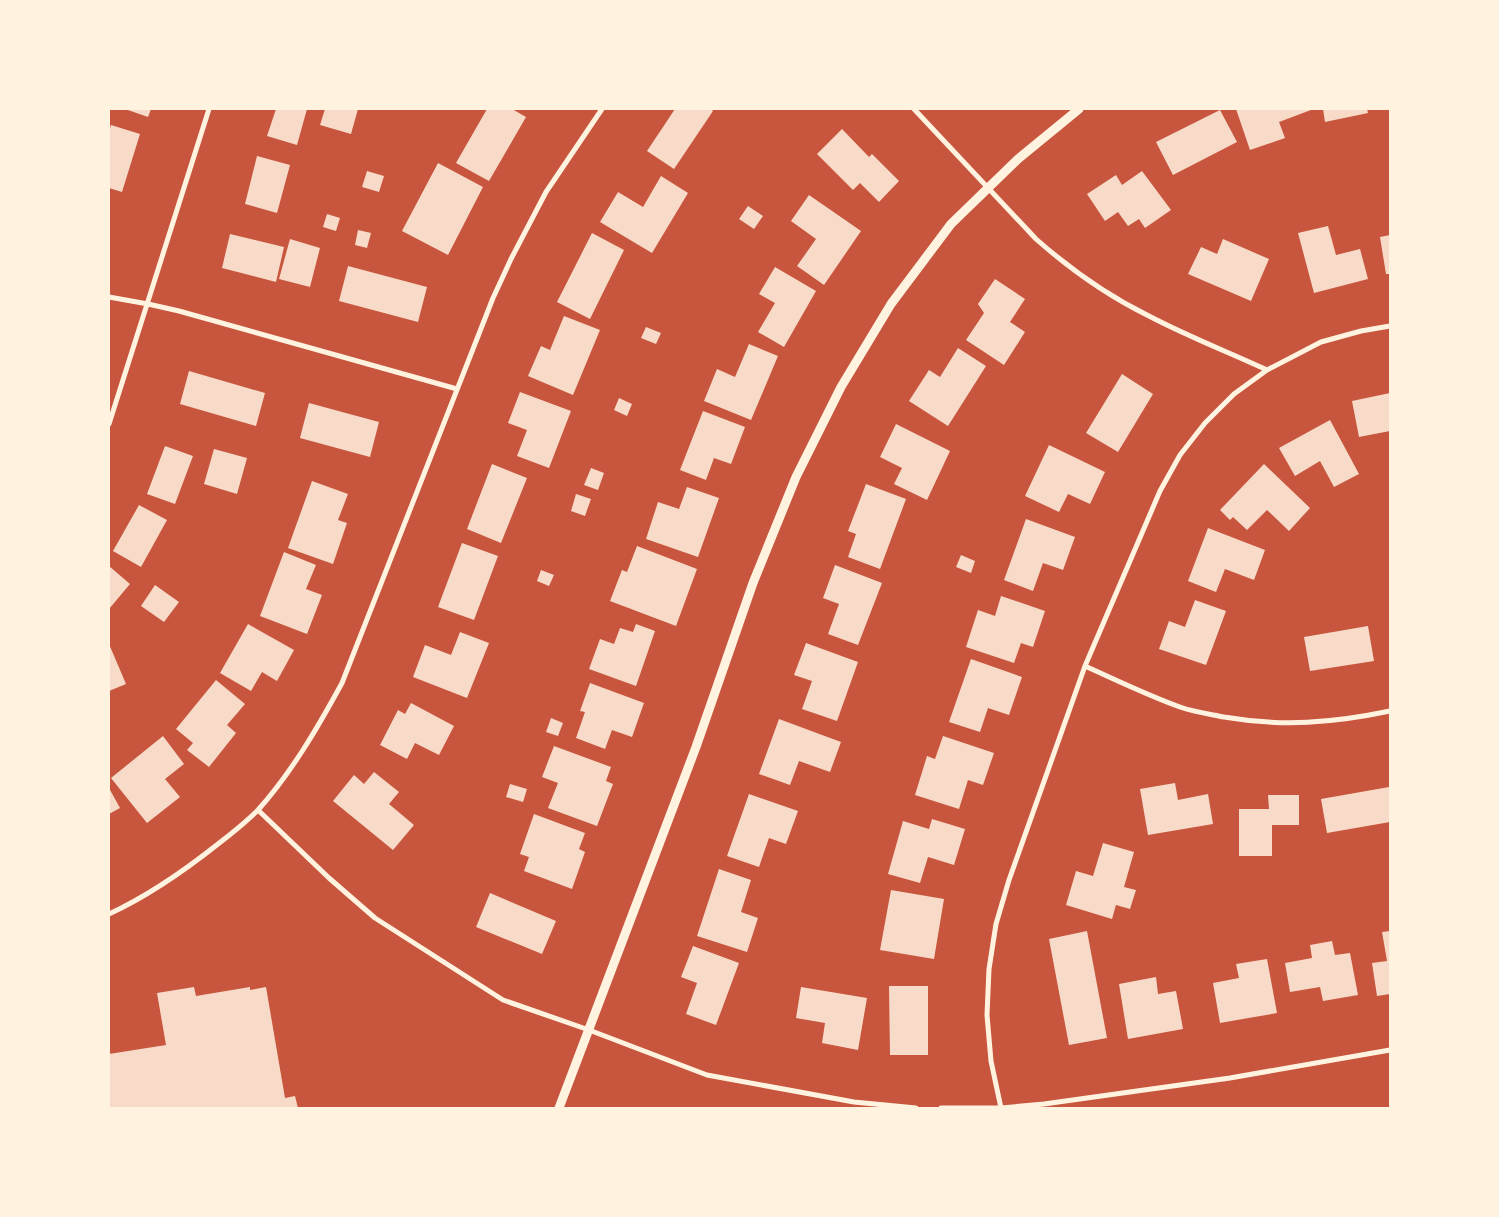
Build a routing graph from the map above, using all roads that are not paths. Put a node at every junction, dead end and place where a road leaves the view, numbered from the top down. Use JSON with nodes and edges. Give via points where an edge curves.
{"nodes":[{"id":1,"x":209,"y":109,"type":"edge"},
{"id":2,"x":602,"y":109,"type":"edge"},
{"id":3,"x":914,"y":109,"type":"edge"},
{"id":4,"x":1078,"y":109,"type":"edge"},
{"id":5,"x":988,"y":188,"type":"junction"},
{"id":6,"x":109,"y":297,"type":"edge"},
{"id":7,"x":148,"y":304,"type":"junction"},
{"id":8,"x":1390,"y":326,"type":"edge"},
{"id":9,"x":1267,"y":370,"type":"junction"},
{"id":10,"x":457,"y":389,"type":"junction"},
{"id":11,"x":109,"y":424,"type":"edge"},
{"id":12,"x":1086,"y":666,"type":"junction"},
{"id":13,"x":1390,"y":711,"type":"edge"},
{"id":14,"x":258,"y":810,"type":"junction"},
{"id":15,"x":109,"y":914,"type":"edge"},
{"id":16,"x":588,"y":1030,"type":"junction"},
{"id":17,"x":1390,"y":1050,"type":"edge"},
{"id":18,"x":559,"y":1108,"type":"edge"},
{"id":19,"x":916,"y":1108,"type":"edge"},
{"id":20,"x":941,"y":1108,"type":"edge"},
{"id":21,"x":1001,"y":1108,"type":"edge"}],
"edges":[{"from":1,"to":7,"type":"street"},
{"from":2,"to":10,"type":"street","via":[[546,192],[511,259]]},
{"from":3,"to":5,"type":"street"},
{"from":4,"to":5,"type":"street"},
{"from":5,"to":9,"type":"street","via":[[1036,239],[1102,289],[1148,316]]},
{"from":5,"to":16,"type":"street","via":[[952,224],[891,304],[841,387],[796,477],[753,582],[696,747]]},
{"from":6,"to":7,"type":"street"},
{"from":7,"to":10,"type":"street"},
{"from":7,"to":11,"type":"street"},
{"from":8,"to":9,"type":"street","via":[[1322,342]]},
{"from":9,"to":12,"type":"street","via":[[1234,394],[1180,455],[1160,491]]},
{"from":10,"to":14,"type":"street","via":[[342,682],[305,748]]},
{"from":12,"to":13,"type":"street","via":[[1180,707],[1250,721],[1306,723]]},
{"from":12,"to":21,"type":"street","via":[[996,924],[989,969],[987,1015],[991,1061]]},
{"from":14,"to":15,"type":"street","via":[[196,862],[161,886]]},
{"from":14,"to":16,"type":"street","via":[[375,918],[502,1000]]},
{"from":16,"to":18,"type":"street"},
{"from":16,"to":19,"type":"street","via":[[706,1075],[854,1102]]},
{"from":17,"to":21,"type":"street","via":[[1230,1078]]},
{"from":20,"to":21,"type":"street"}]}
